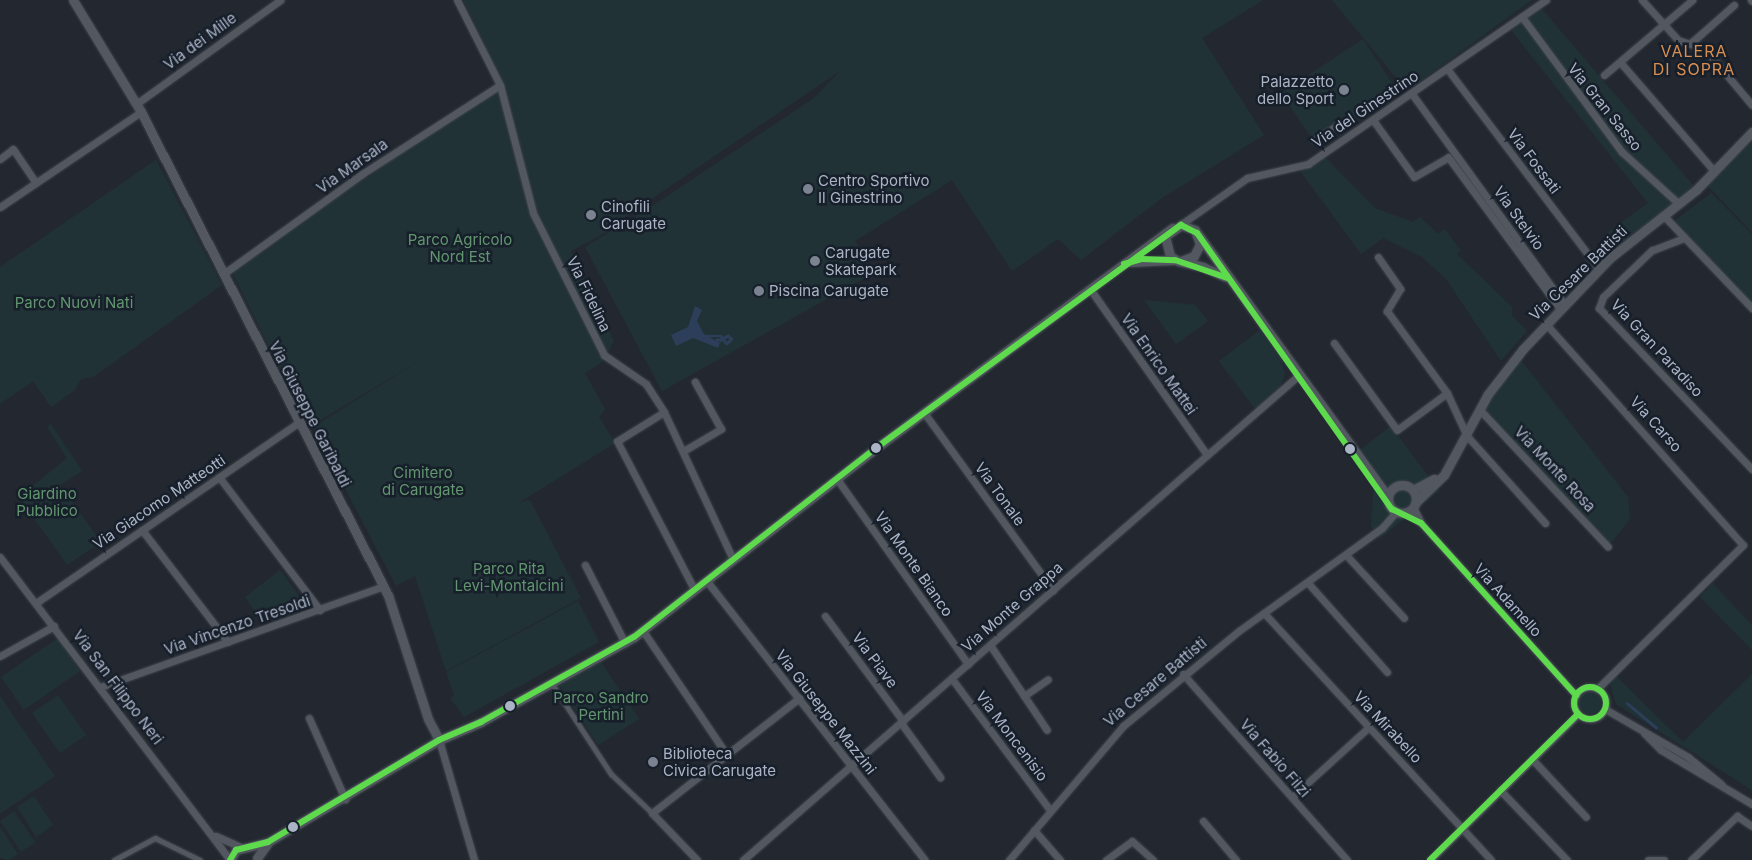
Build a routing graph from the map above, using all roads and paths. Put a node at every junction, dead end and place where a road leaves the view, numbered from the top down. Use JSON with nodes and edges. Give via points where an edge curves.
{"nodes":[{"id":1,"x":73,"y":0,"type":"edge"},
{"id":2,"x":280,"y":0,"type":"edge"},
{"id":3,"x":458,"y":0,"type":"edge"},
{"id":4,"x":1546,"y":0,"type":"edge"},
{"id":5,"x":1642,"y":0,"type":"edge"},
{"id":6,"x":1692,"y":0,"type":"edge"},
{"id":7,"x":1734,"y":5,"type":"dead end"},
{"id":8,"x":1522,"y":17,"type":"junction"},
{"id":9,"x":1664,"y":25,"type":"junction"},
{"id":10,"x":1692,"y":42,"type":"junction"},
{"id":11,"x":1620,"y":62,"type":"junction"},
{"id":12,"x":1448,"y":70,"type":"junction"},
{"id":13,"x":1604,"y":75,"type":"dead end"},
{"id":14,"x":500,"y":85,"type":"junction"},
{"id":15,"x":1412,"y":94,"type":"junction"},
{"id":16,"x":1752,"y":105,"type":"edge"},
{"id":17,"x":138,"y":108,"type":"junction"},
{"id":18,"x":1373,"y":120,"type":"junction"},
{"id":19,"x":1339,"y":123,"type":"dead end"},
{"id":20,"x":1752,"y":132,"type":"edge"},
{"id":21,"x":1313,"y":140,"type":"dead end"},
{"id":22,"x":1451,"y":148,"type":"junction"},
{"id":23,"x":1448,"y":157,"type":"junction"},
{"id":24,"x":0,"y":158,"type":"edge"},
{"id":25,"x":1715,"y":172,"type":"junction"},
{"id":26,"x":36,"y":183,"type":"junction"},
{"id":27,"x":1679,"y":204,"type":"junction"},
{"id":28,"x":0,"y":207,"type":"edge"},
{"id":29,"x":1663,"y":215,"type":"junction"},
{"id":30,"x":1182,"y":224,"type":"junction"},
{"id":31,"x":1197,"y":233,"type":"junction"},
{"id":32,"x":1684,"y":238,"type":"junction"},
{"id":33,"x":1378,"y":257,"type":"dead end"},
{"id":34,"x":1178,"y":260,"type":"junction"},
{"id":35,"x":1123,"y":264,"type":"junction"},
{"id":36,"x":1599,"y":269,"type":"junction"},
{"id":37,"x":223,"y":274,"type":"junction"},
{"id":38,"x":1228,"y":278,"type":"junction"},
{"id":39,"x":1090,"y":289,"type":"junction"},
{"id":40,"x":1562,"y":306,"type":"junction"},
{"id":41,"x":1752,"y":308,"type":"edge"},
{"id":42,"x":1546,"y":324,"type":"junction"},
{"id":43,"x":1334,"y":343,"type":"dead end"},
{"id":44,"x":1299,"y":375,"type":"junction"},
{"id":45,"x":695,"y":382,"type":"dead end"},
{"id":46,"x":1447,"y":393,"type":"junction"},
{"id":47,"x":1480,"y":410,"type":"junction"},
{"id":48,"x":664,"y":412,"type":"junction"},
{"id":49,"x":925,"y":414,"type":"junction"},
{"id":50,"x":298,"y":423,"type":"junction"},
{"id":51,"x":1468,"y":436,"type":"junction"},
{"id":52,"x":685,"y":450,"type":"junction"},
{"id":53,"x":1206,"y":455,"type":"junction"},
{"id":54,"x":1454,"y":460,"type":"junction"},
{"id":55,"x":1752,"y":469,"type":"edge"},
{"id":56,"x":219,"y":477,"type":"junction"},
{"id":57,"x":837,"y":479,"type":"junction"},
{"id":58,"x":1377,"y":482,"type":"junction"},
{"id":59,"x":1394,"y":487,"type":"junction"},
{"id":60,"x":1413,"y":490,"type":"junction"},
{"id":61,"x":1388,"y":497,"type":"junction"},
{"id":62,"x":1408,"y":508,"type":"junction"},
{"id":63,"x":1545,"y":523,"type":"dead end"},
{"id":64,"x":142,"y":530,"type":"junction"},
{"id":65,"x":1608,"y":547,"type":"dead end"},
{"id":66,"x":1347,"y":556,"type":"junction"},
{"id":67,"x":0,"y":558,"type":"edge"},
{"id":68,"x":733,"y":559,"type":"junction"},
{"id":69,"x":585,"y":565,"type":"dead end"},
{"id":70,"x":706,"y":580,"type":"junction"},
{"id":71,"x":1308,"y":583,"type":"junction"},
{"id":72,"x":383,"y":586,"type":"junction"},
{"id":73,"x":694,"y":589,"type":"junction"},
{"id":74,"x":1053,"y":590,"type":"junction"},
{"id":75,"x":36,"y":603,"type":"junction"},
{"id":76,"x":320,"y":610,"type":"junction"},
{"id":77,"x":1264,"y":613,"type":"junction"},
{"id":78,"x":824,"y":616,"type":"dead end"},
{"id":79,"x":1404,"y":618,"type":"dead end"},
{"id":80,"x":54,"y":626,"type":"junction"},
{"id":81,"x":643,"y":631,"type":"junction"},
{"id":82,"x":228,"y":642,"type":"junction"},
{"id":83,"x":625,"y":643,"type":"junction"},
{"id":84,"x":990,"y":645,"type":"junction"},
{"id":85,"x":0,"y":656,"type":"edge"},
{"id":86,"x":968,"y":664,"type":"junction"},
{"id":87,"x":1386,"y":672,"type":"dead end"},
{"id":88,"x":1183,"y":674,"type":"junction"},
{"id":89,"x":952,"y":679,"type":"junction"},
{"id":90,"x":1048,"y":679,"type":"dead end"},
{"id":91,"x":552,"y":684,"type":"junction"},
{"id":92,"x":100,"y":687,"type":"junction"},
{"id":93,"x":1598,"y":689,"type":"junction"},
{"id":94,"x":1576,"y":695,"type":"junction"},
{"id":95,"x":1024,"y":696,"type":"junction"},
{"id":96,"x":799,"y":698,"type":"junction"},
{"id":97,"x":1605,"y":709,"type":"junction"},
{"id":98,"x":1578,"y":714,"type":"junction"},
{"id":99,"x":309,"y":718,"type":"dead end"},
{"id":100,"x":902,"y":722,"type":"junction"},
{"id":101,"x":1369,"y":727,"type":"junction"},
{"id":102,"x":1047,"y":730,"type":"dead end"},
{"id":103,"x":439,"y":740,"type":"junction"},
{"id":104,"x":727,"y":755,"type":"junction"},
{"id":105,"x":1532,"y":759,"type":"junction"},
{"id":106,"x":851,"y":767,"type":"junction"},
{"id":107,"x":940,"y":777,"type":"dead end"},
{"id":108,"x":1500,"y":790,"type":"junction"},
{"id":109,"x":1292,"y":797,"type":"junction"},
{"id":110,"x":345,"y":799,"type":"junction"},
{"id":111,"x":1752,"y":804,"type":"edge"},
{"id":112,"x":1050,"y":810,"type":"junction"},
{"id":113,"x":652,"y":814,"type":"junction"},
{"id":114,"x":1586,"y":817,"type":"dead end"},
{"id":115,"x":1203,"y":821,"type":"dead end"},
{"id":116,"x":1752,"y":826,"type":"edge"},
{"id":117,"x":1462,"y":827,"type":"junction"},
{"id":118,"x":1034,"y":830,"type":"junction"},
{"id":119,"x":214,"y":834,"type":"junction"},
{"id":120,"x":268,"y":842,"type":"junction"},
{"id":121,"x":244,"y":847,"type":"junction"},
{"id":122,"x":257,"y":859,"type":"edge"},
{"id":123,"x":114,"y":860,"type":"edge"},
{"id":124,"x":200,"y":860,"type":"edge"},
{"id":125,"x":230,"y":860,"type":"edge"},
{"id":126,"x":474,"y":860,"type":"edge"},
{"id":127,"x":697,"y":860,"type":"edge"},
{"id":128,"x":743,"y":860,"type":"edge"},
{"id":129,"x":925,"y":860,"type":"edge"},
{"id":130,"x":1009,"y":860,"type":"edge"},
{"id":131,"x":1060,"y":860,"type":"edge"},
{"id":132,"x":1106,"y":860,"type":"edge"},
{"id":133,"x":1153,"y":860,"type":"edge"},
{"id":134,"x":1236,"y":860,"type":"edge"},
{"id":135,"x":1347,"y":860,"type":"edge"},
{"id":136,"x":1430,"y":860,"type":"edge"},
{"id":137,"x":1491,"y":860,"type":"edge"},
{"id":138,"x":1567,"y":860,"type":"edge"},
{"id":139,"x":1648,"y":860,"type":"edge"},
{"id":140,"x":1664,"y":860,"type":"edge"},
{"id":141,"x":1692,"y":860,"type":"edge"}],
"edges":[{"from":1,"to":17,"type":"street","name":"Via Giuseppe Garibaldi"},
{"from":2,"to":17,"type":"street","name":"Via dei Mille"},
{"from":3,"to":14,"type":"street","name":"Via Fidelina"},
{"from":4,"to":8,"type":"street","name":"Via del Ginestrino"},
{"from":5,"to":9,"type":"street"},
{"from":6,"to":9,"type":"street"},
{"from":7,"to":10,"type":"street"},
{"from":8,"to":12,"type":"street","name":"Via del Ginestrino"},
{"from":8,"to":27,"type":"street","name":"Via Gran Sasso","via":[[1622,152]]},
{"from":9,"to":10,"type":"street","via":[[1679,41]]},
{"from":9,"to":11,"type":"street"},
{"from":10,"to":16,"type":"street","via":[[1705,48]]},
{"from":11,"to":13,"type":"street"},
{"from":11,"to":25,"type":"street"},
{"from":12,"to":15,"type":"street","name":"Via del Ginestrino"},
{"from":12,"to":36,"type":"street","name":"Via Fossati"},
{"from":14,"to":37,"type":"street","name":"Via Marsala","via":[[362,174]]},
{"from":14,"to":48,"type":"street","name":"Via Fidelina","via":[[533,213],[604,355],[646,384]]},
{"from":15,"to":18,"type":"street","name":"Via del Ginestrino"},
{"from":15,"to":22,"type":"street","name":"Via Stelvio"},
{"from":17,"to":26,"type":"street","name":"Via dei Mille"},
{"from":17,"to":37,"type":"street","name":"Via Giuseppe Garibaldi"},
{"from":18,"to":23,"type":"street","via":[[1414,177]]},
{"from":18,"to":30,"type":"street","name":"Via del Ginestrino","via":[[1306,166],[1251,176]]},
{"from":19,"to":21,"type":"street"},
{"from":20,"to":25,"type":"street","name":"Via Cesare Battisti"},
{"from":22,"to":23,"type":"street"},
{"from":22,"to":40,"type":"street","name":"Via Stelvio"},
{"from":23,"to":40,"type":"street","name":"Via Stelvio"},
{"from":24,"to":26,"type":"street","via":[[13,150]]},
{"from":25,"to":27,"type":"street","name":"Via Cesare Battisti"},
{"from":26,"to":28,"type":"street","name":"Via dei Mille"},
{"from":27,"to":29,"type":"street","name":"Via Cesare Battisti"},
{"from":29,"to":32,"type":"street"},
{"from":29,"to":36,"type":"street","name":"Via Cesare Battisti"},
{"from":30,"to":31,"type":"street"},
{"from":30,"to":34,"type":"street","via":[[1164,244]]},
{"from":30,"to":35,"type":"street","name":"Via del Ginestrino"},
{"from":31,"to":34,"type":"street","via":[[1198,252]]},
{"from":31,"to":38,"type":"street"},
{"from":32,"to":41,"type":"street"},
{"from":32,"to":55,"type":"street","name":"Via Gran Paradiso","via":[[1649,252],[1603,297],[1599,308]]},
{"from":33,"to":46,"type":"street","via":[[1400,289],[1386,310]]},
{"from":34,"to":35,"type":"street","name":"Via del Ginestrino","via":[[1139,259]]},
{"from":34,"to":38,"type":"street","name":"Via del Ginestrino"},
{"from":35,"to":39,"type":"street","name":"Via del Ginestrino"},
{"from":36,"to":40,"type":"street","name":"Via Cesare Battisti"},
{"from":37,"to":50,"type":"street","name":"Via Giuseppe Garibaldi"},
{"from":38,"to":44,"type":"street"},
{"from":39,"to":49,"type":"street","name":"Via del Ginestrino"},
{"from":39,"to":53,"type":"street","name":"Via Enrico Mattei"},
{"from":40,"to":42,"type":"street","name":"Via Cesare Battisti"},
{"from":42,"to":47,"type":"street","name":"Via Cesare Battisti","via":[[1508,367]]},
{"from":42,"to":93,"type":"street","name":"Via Carso","via":[[1743,545]]},
{"from":43,"to":46,"type":"street","via":[[1398,430]]},
{"from":44,"to":53,"type":"street","name":"Via Monte Grappa"},
{"from":44,"to":58,"type":"street"},
{"from":45,"to":52,"type":"street","via":[[721,430]]},
{"from":46,"to":51,"type":"street"},
{"from":47,"to":51,"type":"street","name":"Via Cesare Battisti"},
{"from":47,"to":65,"type":"street","name":"Via Monte Rosa"},
{"from":48,"to":52,"type":"street","name":"Via Fidelina"},
{"from":48,"to":73,"type":"street","via":[[617,442]]},
{"from":49,"to":57,"type":"street","name":"Via del Ginestrino"},
{"from":49,"to":74,"type":"street","name":"Via Tonale"},
{"from":50,"to":56,"type":"street","name":"Via Giacomo Matteotti"},
{"from":50,"to":72,"type":"street","name":"Via Giuseppe Garibaldi"},
{"from":51,"to":54,"type":"street","name":"Via Cesare Battisti"},
{"from":51,"to":63,"type":"street"},
{"from":52,"to":68,"type":"street","name":"Via Fidelina"},
{"from":53,"to":74,"type":"street","name":"Via Monte Grappa"},
{"from":54,"to":60,"type":"street","name":"Via Cesare Battisti","via":[[1428,484]]},
{"from":54,"to":62,"type":"street","name":"Via Cesare Battisti"},
{"from":56,"to":64,"type":"street","name":"Via Giacomo Matteotti"},
{"from":56,"to":76,"type":"street"},
{"from":57,"to":68,"type":"street","name":"Via del Ginestrino"},
{"from":57,"to":86,"type":"street","name":"Via Monte Bianco"},
{"from":58,"to":59,"type":"street"},
{"from":58,"to":61,"type":"street"},
{"from":59,"to":60,"type":"street","via":[[1405,485]]},
{"from":59,"to":61,"type":"street"},
{"from":60,"to":62,"type":"street"},
{"from":61,"to":62,"type":"street"},
{"from":62,"to":66,"type":"street","name":"Via Cesare Battisti"},
{"from":62,"to":94,"type":"street","name":"Via Adamello"},
{"from":64,"to":75,"type":"street","name":"Via Giacomo Matteotti"},
{"from":64,"to":82,"type":"street"},
{"from":66,"to":71,"type":"street","name":"Via Cesare Battisti"},
{"from":66,"to":79,"type":"street"},
{"from":67,"to":75,"type":"street","name":"Via San Filippo Neri"},
{"from":68,"to":70,"type":"street"},
{"from":69,"to":83,"type":"street"},
{"from":70,"to":73,"type":"street"},
{"from":70,"to":96,"type":"street","name":"Via Giuseppe Mazzini"},
{"from":71,"to":77,"type":"street","name":"Via Cesare Battisti"},
{"from":71,"to":87,"type":"street"},
{"from":72,"to":76,"type":"street","name":"Via Vincenzo Tresoldi"},
{"from":72,"to":103,"type":"street","name":"Via Giuseppe Garibaldi"},
{"from":73,"to":81,"type":"street"},
{"from":74,"to":84,"type":"street","name":"Via Monte Grappa"},
{"from":75,"to":80,"type":"street","name":"Via San Filippo Neri"},
{"from":76,"to":82,"type":"street","name":"Via Vincenzo Tresoldi"},
{"from":77,"to":88,"type":"street","name":"Via Cesare Battisti"},
{"from":77,"to":101,"type":"street","name":"Via Mirabello"},
{"from":78,"to":100,"type":"street","name":"Via Piave"},
{"from":80,"to":85,"type":"street"},
{"from":80,"to":92,"type":"street","name":"Via San Filippo Neri"},
{"from":81,"to":83,"type":"street"},
{"from":81,"to":104,"type":"street"},
{"from":82,"to":92,"type":"street","name":"Via Vincenzo Tresoldi"},
{"from":83,"to":91,"type":"street"},
{"from":84,"to":86,"type":"street","name":"Via Monte Grappa"},
{"from":84,"to":95,"type":"street"},
{"from":86,"to":89,"type":"street","name":"Via Monte Grappa"},
{"from":88,"to":109,"type":"street","name":"Via Fabio Filzi"},
{"from":88,"to":112,"type":"street","name":"Via Cesare Battisti","via":[[1112,736]]},
{"from":89,"to":100,"type":"street","name":"Via Monte Grappa"},
{"from":89,"to":112,"type":"street","name":"Via Moncenisio"},
{"from":90,"to":95,"type":"street"},
{"from":91,"to":103,"type":"street"},
{"from":91,"to":113,"type":"street","via":[[611,774]]},
{"from":92,"to":119,"type":"street","name":"Via San Filippo Neri"},
{"from":93,"to":94,"type":"street","via":[[1586,687]]},
{"from":93,"to":97,"type":"street","via":[[1605,698]]},
{"from":94,"to":98,"type":"street"},
{"from":95,"to":102,"type":"street"},
{"from":96,"to":104,"type":"street"},
{"from":96,"to":106,"type":"street","name":"Via Giuseppe Mazzini"},
{"from":97,"to":98,"type":"street","via":[[1593,719]]},
{"from":97,"to":111,"type":"street","via":[[1643,733],[1659,749]]},
{"from":98,"to":105,"type":"street"},
{"from":99,"to":110,"type":"street"},
{"from":100,"to":106,"type":"street","name":"Via Monte Grappa"},
{"from":100,"to":107,"type":"street","name":"Via Piave"},
{"from":101,"to":109,"type":"street"},
{"from":101,"to":117,"type":"street","name":"Via Mirabello"},
{"from":103,"to":110,"type":"street"},
{"from":103,"to":126,"type":"street","name":"Via Giuseppe Garibaldi"},
{"from":104,"to":113,"type":"street"},
{"from":105,"to":108,"type":"street"},
{"from":105,"to":114,"type":"street"},
{"from":106,"to":128,"type":"street","name":"Via Monte Grappa"},
{"from":106,"to":129,"type":"street","name":"Via Giuseppe Mazzini"},
{"from":108,"to":117,"type":"street"},
{"from":108,"to":138,"type":"street"},
{"from":109,"to":135,"type":"street","name":"Via Fabio Filzi"},
{"from":110,"to":120,"type":"street"},
{"from":112,"to":118,"type":"street","name":"Via Cesare Battisti"},
{"from":113,"to":127,"type":"street"},
{"from":115,"to":134,"type":"street"},
{"from":116,"to":141,"type":"street","via":[[1737,816]]},
{"from":117,"to":136,"type":"street"},
{"from":117,"to":137,"type":"street","name":"Via Mirabello"},
{"from":118,"to":130,"type":"street","name":"Via Cesare Battisti"},
{"from":118,"to":131,"type":"street"},
{"from":119,"to":121,"type":"street"},
{"from":119,"to":125,"type":"street","name":"Via San Filippo Neri"},
{"from":120,"to":121,"type":"street"},
{"from":120,"to":122,"type":"street"},
{"from":121,"to":122,"type":"street"},
{"from":121,"to":125,"type":"street"},
{"from":123,"to":124,"type":"street","via":[[155,838]]},
{"from":132,"to":133,"type":"street","via":[[1132,841]]},
{"from":139,"to":140,"type":"street"}]}
